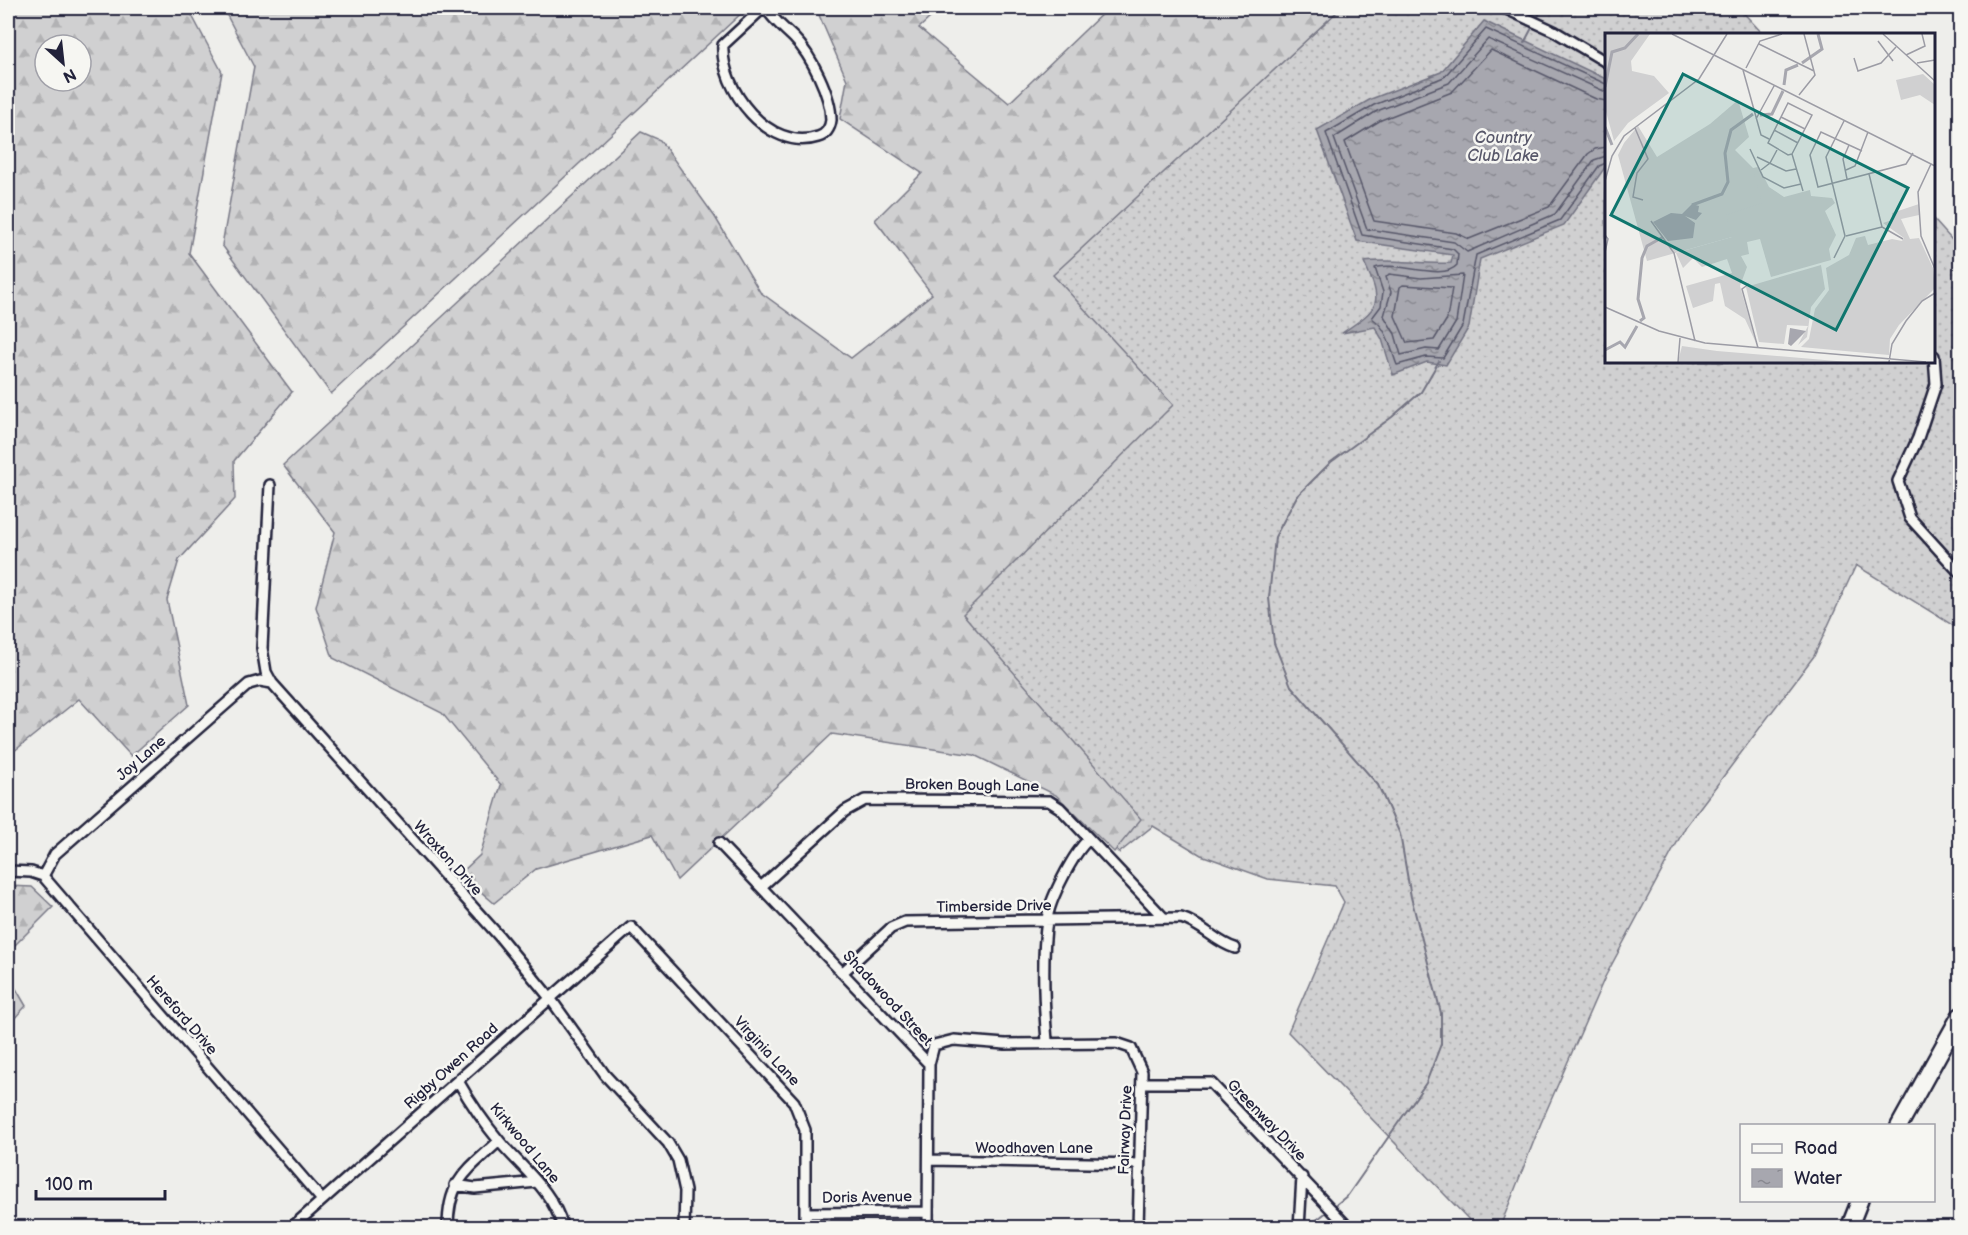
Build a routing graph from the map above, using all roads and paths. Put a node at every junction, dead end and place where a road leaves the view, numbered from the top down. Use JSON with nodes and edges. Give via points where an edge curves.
{"nodes":[{"id":1,"x":764,"y":8,"type":"edge"},
{"id":2,"x":1504,"y":8,"type":"edge"},
{"id":3,"x":1605,"y":61,"type":"edge"},
{"id":4,"x":1934,"y":363,"type":"edge"},
{"id":5,"x":270,"y":485,"type":"dead end"},
{"id":6,"x":1960,"y":573,"type":"edge"},
{"id":7,"x":272,"y":684,"type":"junction"},
{"id":8,"x":1089,"y":839,"type":"junction"},
{"id":9,"x":719,"y":843,"type":"dead end"},
{"id":10,"x":8,"y":870,"type":"edge"},
{"id":11,"x":42,"y":876,"type":"junction"},
{"id":12,"x":762,"y":886,"type":"junction"},
{"id":13,"x":1163,"y":917,"type":"junction"},
{"id":14,"x":1047,"y":920,"type":"junction"},
{"id":15,"x":631,"y":927,"type":"joint"},
{"id":16,"x":1235,"y":948,"type":"dead end"},
{"id":17,"x":843,"y":972,"type":"junction"},
{"id":18,"x":550,"y":998,"type":"junction"},
{"id":19,"x":1960,"y":1016,"type":"edge"},
{"id":20,"x":1047,"y":1041,"type":"junction"},
{"id":21,"x":929,"y":1064,"type":"junction"},
{"id":22,"x":458,"y":1081,"type":"junction"},
{"id":23,"x":1142,"y":1083,"type":"junction"},
{"id":24,"x":1900,"y":1124,"type":"edge"},
{"id":25,"x":499,"y":1141,"type":"junction"},
{"id":26,"x":930,"y":1160,"type":"junction"},
{"id":27,"x":1139,"y":1164,"type":"junction"},
{"id":28,"x":1302,"y":1177,"type":"junction"},
{"id":29,"x":537,"y":1182,"type":"junction"},
{"id":30,"x":455,"y":1185,"type":"junction"},
{"id":31,"x":322,"y":1200,"type":"junction"},
{"id":32,"x":1859,"y":1202,"type":"edge"},
{"id":33,"x":928,"y":1212,"type":"junction"},
{"id":34,"x":805,"y":1213,"type":"junction"},
{"id":35,"x":1348,"y":1226,"type":"edge"},
{"id":36,"x":291,"y":1227,"type":"edge"},
{"id":37,"x":447,"y":1227,"type":"edge"},
{"id":38,"x":563,"y":1227,"type":"edge"},
{"id":39,"x":684,"y":1227,"type":"edge"},
{"id":40,"x":805,"y":1227,"type":"edge"},
{"id":41,"x":928,"y":1227,"type":"edge"},
{"id":42,"x":1138,"y":1227,"type":"edge"},
{"id":43,"x":1299,"y":1227,"type":"edge"},
{"id":44,"x":1849,"y":1227,"type":"edge"}],
"edges":[{"from":1,"to":1,"type":"street","via":[[723,45],[728,73],[745,105],[773,132],[784,139],[821,136],[831,120],[814,65],[807,52]]},
{"from":2,"to":3,"type":"street"},
{"from":4,"to":6,"type":"street","via":[[1936,384],[1898,481],[1910,518]]},
{"from":5,"to":7,"type":"street","name":"Wroxton Drive","via":[[262,648]]},
{"from":7,"to":11,"type":"street","name":"Joy Lane","via":[[249,684],[55,854]]},
{"from":7,"to":18,"type":"street","name":"Wroxton Drive"},
{"from":8,"to":12,"type":"street","name":"Broken Bough Lane","via":[[1049,801],[865,800],[845,811]]},
{"from":8,"to":13,"type":"street","name":"Broken Bough Lane"},
{"from":8,"to":14,"type":"street","via":[[1081,846],[1060,886]]},
{"from":9,"to":12,"type":"street","name":"Shadowood Street"},
{"from":10,"to":11,"type":"street"},
{"from":11,"to":31,"type":"street","name":"Hereford Drive"},
{"from":12,"to":17,"type":"street","name":"Shadowood Street"},
{"from":13,"to":14,"type":"street","name":"Timberside Drive"},
{"from":13,"to":16,"type":"street","name":"Timberside Drive","via":[[1193,921],[1226,946]]},
{"from":14,"to":17,"type":"street","name":"Timberside Drive","via":[[905,922],[891,928]]},
{"from":14,"to":20,"type":"street"},
{"from":15,"to":18,"type":"street","name":"Rigby Owen Road"},
{"from":15,"to":34,"type":"street","name":"Virginia Lane","via":[[794,1102],[805,1130]]},
{"from":17,"to":21,"type":"street","name":"Shadowood Street"},
{"from":18,"to":22,"type":"street","name":"Rigby Owen Road"},
{"from":18,"to":39,"type":"street","name":"Wroxton Drive","via":[[605,1075],[668,1143],[678,1160],[685,1191]]},
{"from":19,"to":24,"type":"main road"},
{"from":20,"to":21,"type":"street","via":[[944,1041],[934,1045]]},
{"from":20,"to":23,"type":"street","name":"Fairway Drive","via":[[1116,1043],[1131,1048],[1142,1072]]},
{"from":21,"to":26,"type":"street","name":"Shadowood Street"},
{"from":22,"to":25,"type":"street","name":"Kirkwood Lane"},
{"from":22,"to":31,"type":"street","name":"Rigby Owen Road"},
{"from":23,"to":27,"type":"street","name":"Fairway Drive"},
{"from":23,"to":28,"type":"street","name":"Greenway Drive","via":[[1211,1083]]},
{"from":25,"to":29,"type":"street","name":"Kirkwood Lane"},
{"from":25,"to":30,"type":"street"},
{"from":26,"to":27,"type":"street","name":"Woodhaven Lane"},
{"from":26,"to":33,"type":"street","name":"Shadowood Street"},
{"from":27,"to":42,"type":"street","name":"Fairway Drive"},
{"from":28,"to":35,"type":"street","name":"Greenway Drive"},
{"from":28,"to":43,"type":"street"},
{"from":29,"to":30,"type":"street","via":[[475,1188]]},
{"from":29,"to":38,"type":"street","name":"Kirkwood Lane","via":[[556,1207]]},
{"from":30,"to":37,"type":"street","via":[[448,1204]]},
{"from":31,"to":36,"type":"street","name":"Rigby Owen Road"},
{"from":32,"to":44,"type":"main road"},
{"from":33,"to":34,"type":"street","name":"Doris Avenue"},
{"from":33,"to":41,"type":"street","name":"Shadowood Street"},
{"from":34,"to":40,"type":"street","name":"Virginia Lane"}]}
